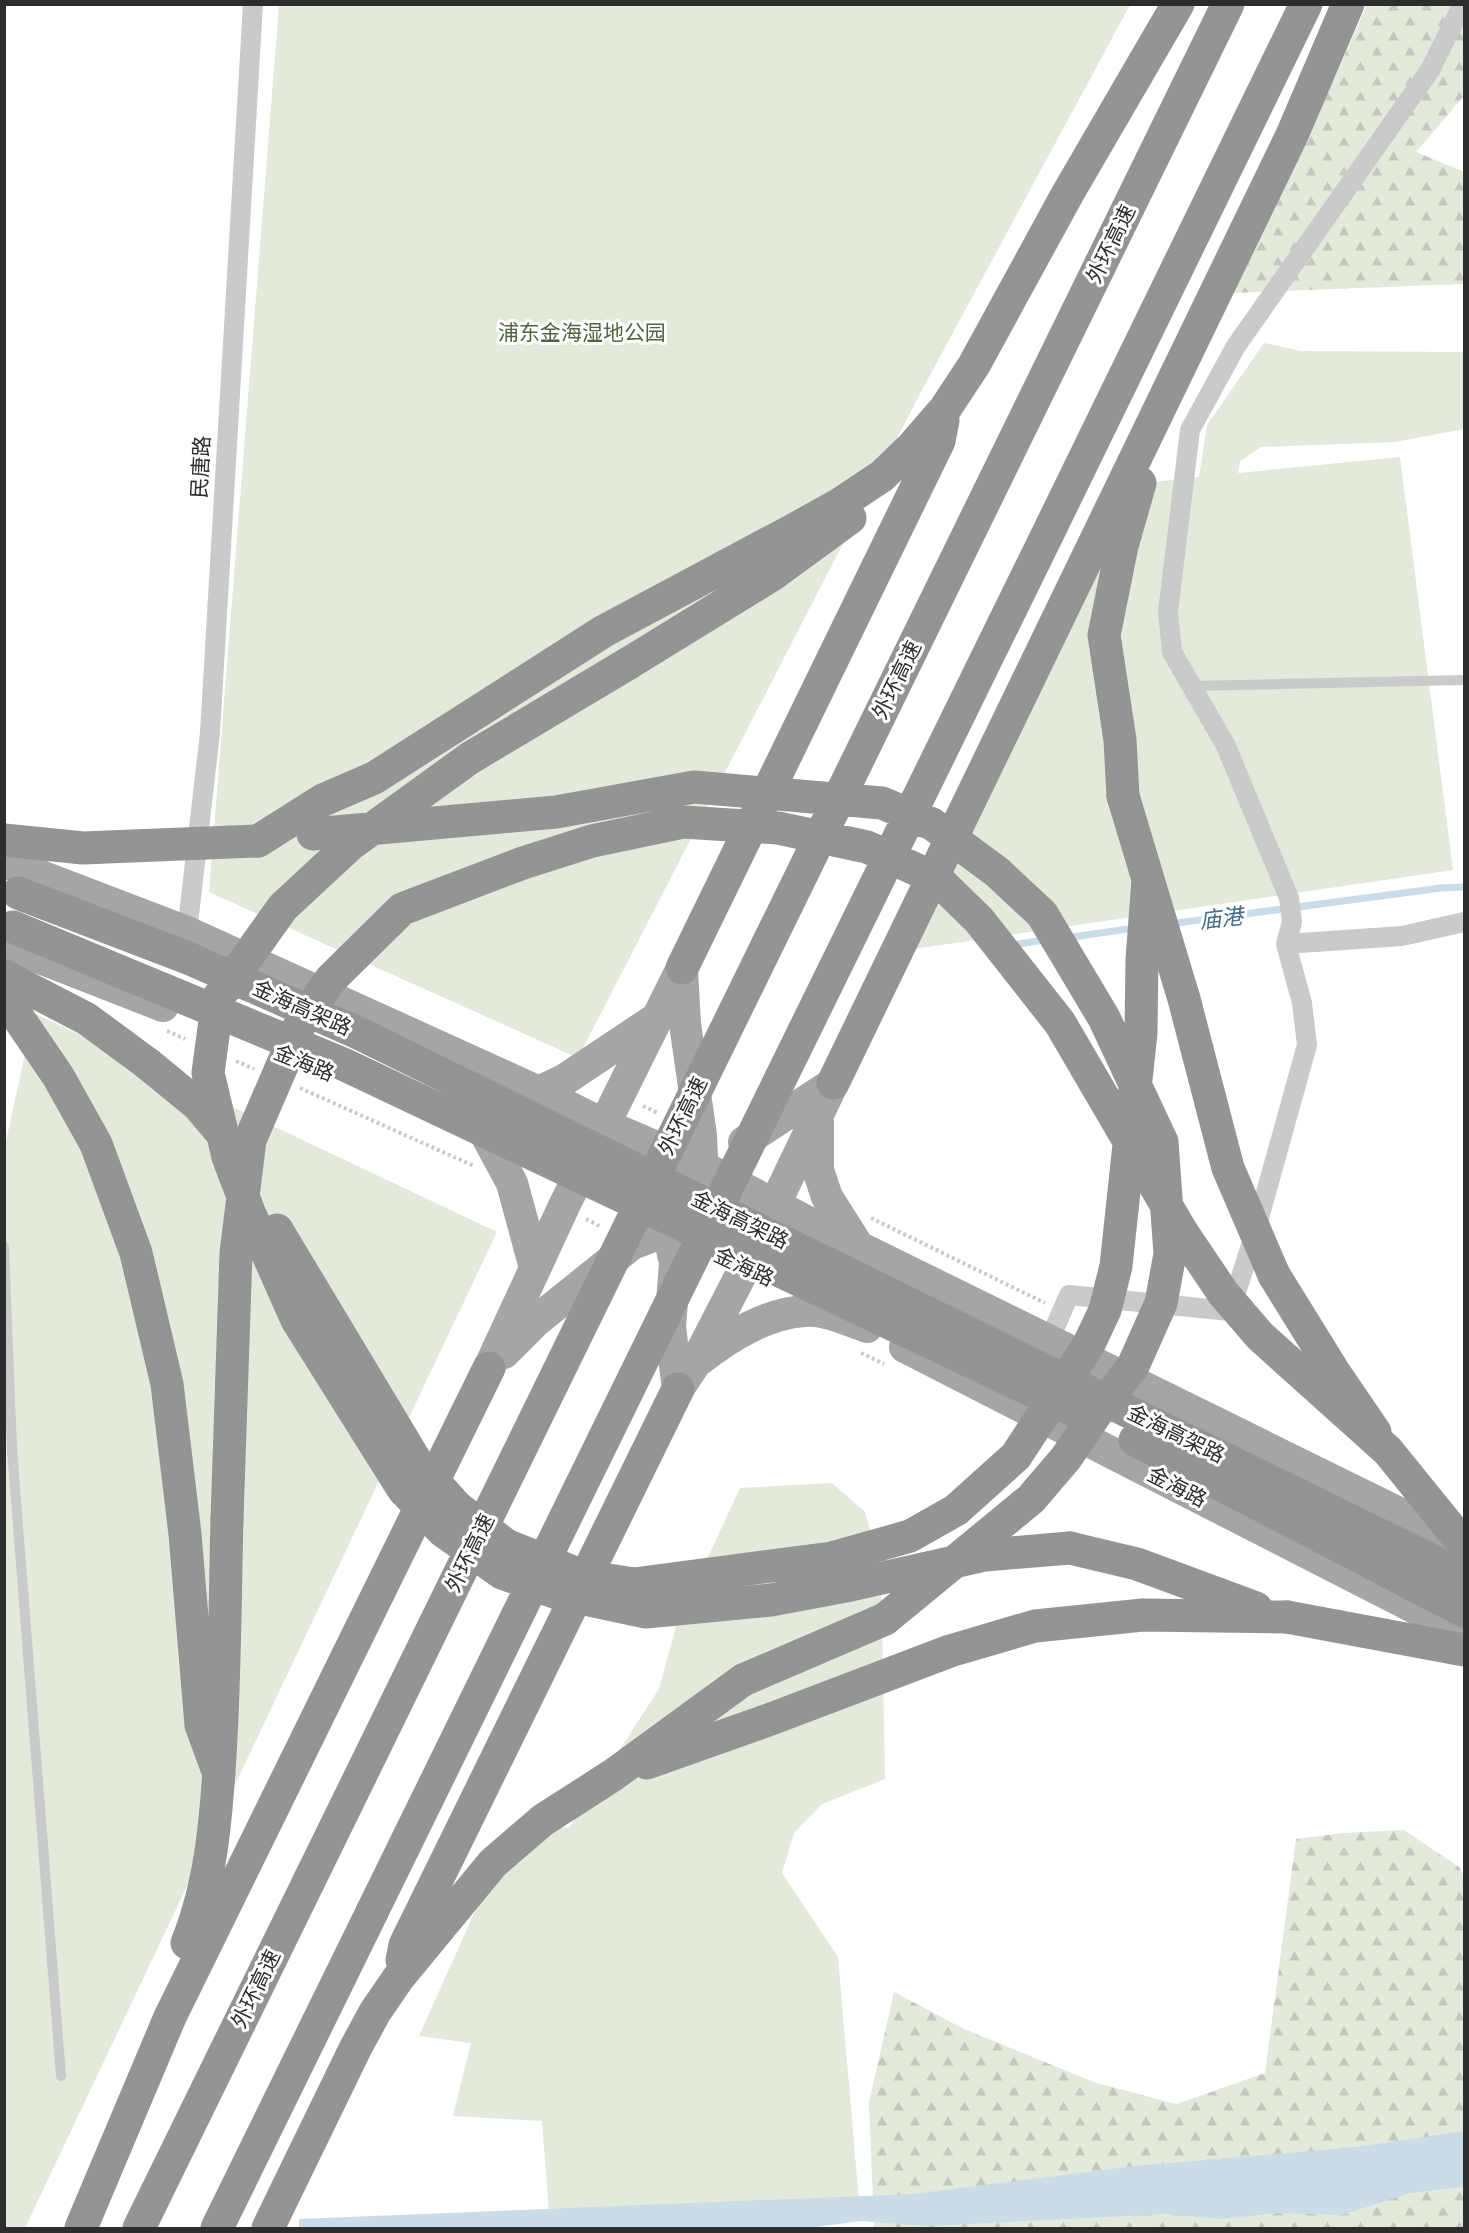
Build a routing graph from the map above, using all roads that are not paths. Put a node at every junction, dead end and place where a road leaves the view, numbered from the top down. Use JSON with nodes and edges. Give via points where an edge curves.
{"nodes":[{"id":1,"x":253,"y":4,"type":"edge"},
{"id":2,"x":1178,"y":4,"type":"edge"},
{"id":3,"x":1228,"y":4,"type":"edge"},
{"id":4,"x":1306,"y":4,"type":"edge"},
{"id":5,"x":1348,"y":4,"type":"edge"},
{"id":6,"x":1463,"y":4,"type":"edge"},
{"id":7,"x":1168,"y":388,"type":"junction"},
{"id":8,"x":945,"y":409,"type":"junction"},
{"id":9,"x":882,"y":476,"type":"junction"},
{"id":10,"x":1464,"y":680,"type":"edge"},
{"id":11,"x":1192,"y":686,"type":"junction"},
{"id":12,"x":4,"y":840,"type":"edge"},
{"id":13,"x":258,"y":841,"type":"junction"},
{"id":14,"x":4,"y":862,"type":"edge"},
{"id":15,"x":1148,"y":880,"type":"junction"},
{"id":16,"x":4,"y":888,"type":"edge"},
{"id":17,"x":1464,"y":922,"type":"edge"},
{"id":18,"x":4,"y":924,"type":"edge"},
{"id":19,"x":187,"y":932,"type":"junction"},
{"id":20,"x":4,"y":944,"type":"edge"},
{"id":21,"x":1286,"y":944,"type":"junction"},
{"id":22,"x":682,"y":968,"type":"junction"},
{"id":23,"x":4,"y":976,"type":"edge"},
{"id":24,"x":4,"y":1001,"type":"edge"},
{"id":25,"x":658,"y":1017,"type":"junction"},
{"id":26,"x":833,"y":1083,"type":"junction"},
{"id":27,"x":539,"y":1092,"type":"junction"},
{"id":28,"x":818,"y":1115,"type":"junction"},
{"id":29,"x":605,"y":1125,"type":"junction"},
{"id":30,"x":486,"y":1135,"type":"junction"},
{"id":31,"x":638,"y":1139,"type":"junction"},
{"id":32,"x":703,"y":1167,"type":"junction"},
{"id":33,"x":576,"y":1185,"type":"junction"},
{"id":34,"x":658,"y":1186,"type":"junction"},
{"id":35,"x":604,"y":1197,"type":"junction"},
{"id":36,"x":765,"y":1200,"type":"junction"},
{"id":37,"x":702,"y":1208,"type":"junction"},
{"id":38,"x":666,"y":1231,"type":"junction"},
{"id":39,"x":4,"y":1247,"type":"edge"},
{"id":40,"x":858,"y":1247,"type":"junction"},
{"id":41,"x":736,"y":1264,"type":"junction"},
{"id":42,"x":535,"y":1268,"type":"junction"},
{"id":43,"x":867,"y":1328,"type":"junction"},
{"id":44,"x":1049,"y":1341,"type":"junction"},
{"id":45,"x":696,"y":1362,"type":"junction"},
{"id":46,"x":489,"y":1368,"type":"junction"},
{"id":47,"x":678,"y":1389,"type":"junction"},
{"id":48,"x":1388,"y":1450,"type":"junction"},
{"id":49,"x":1464,"y":1545,"type":"edge"},
{"id":50,"x":1464,"y":1576,"type":"edge"},
{"id":51,"x":1464,"y":1611,"type":"edge"},
{"id":52,"x":1287,"y":1617,"type":"junction"},
{"id":53,"x":1464,"y":1633,"type":"edge"},
{"id":54,"x":1464,"y":1650,"type":"edge"},
{"id":55,"x":219,"y":1774,"type":"junction"},
{"id":56,"x":613,"y":1775,"type":"junction"},
{"id":57,"x":399,"y":1977,"type":"junction"},
{"id":58,"x":170,"y":2017,"type":"junction"},
{"id":59,"x":61,"y":2076,"type":"dead end"},
{"id":60,"x":81,"y":2229,"type":"edge"},
{"id":61,"x":139,"y":2229,"type":"edge"},
{"id":62,"x":217,"y":2229,"type":"edge"},
{"id":63,"x":268,"y":2229,"type":"edge"}],
"edges":[{"from":1,"to":19,"type":"street","name":"民唐路","via":[[210,733]]},
{"from":2,"to":8,"type":"highway","via":[[1068,193],[975,365]]},
{"from":3,"to":61,"type":"highway","name":"外环高速","bridge":true},
{"from":4,"to":62,"type":"highway","bridge":true},
{"from":5,"to":7,"type":"highway","via":[[1292,135]]},
{"from":6,"to":11,"type":"street","via":[[1431,70],[1236,346],[1190,430],[1168,612],[1172,652]]},
{"from":7,"to":15,"type":"highway","bridge":true,"via":[[1122,546],[1104,635],[1120,740],[1123,796]]},
{"from":7,"to":26,"type":"highway"},
{"from":8,"to":9,"type":"highway"},
{"from":8,"to":22,"type":"highway","via":[[939,441]]},
{"from":9,"to":13,"type":"highway","via":[[840,504],[604,631],[374,778],[323,800]]},
{"from":9,"to":52,"type":"highway","bridge":true,"via":[[854,515],[814,545],[470,758],[351,844],[283,907],[218,998],[207,1072],[228,1157],[297,1320],[403,1489],[443,1531],[502,1573],[556,1593],[646,1612],[771,1600],[985,1555],[1070,1548],[1137,1564]]},
{"from":10,"to":11,"type":"lane"},
{"from":11,"to":21,"type":"street","via":[[1226,746],[1289,898],[1292,921]]},
{"from":12,"to":13,"type":"highway","bridge":true,"via":[[83,848]]},
{"from":13,"to":56,"type":"highway","bridge":true,"via":[[286,835],[556,813],[694,787],[882,803],[932,824],[997,872],[1042,914],[1104,1018],[1162,1142],[1170,1254],[1161,1303],[1134,1366],[1031,1499],[885,1619],[743,1680]]},
{"from":14,"to":19,"type":"main road"},
{"from":15,"to":23,"type":"highway","bridge":true,"via":[[1141,1032],[1116,1266],[1105,1310],[1089,1344],[1016,1456],[956,1510],[910,1536],[832,1557],[634,1584],[583,1576],[506,1545],[457,1508],[417,1463],[273,1224],[234,1148],[198,1105],[87,1019]]},
{"from":15,"to":48,"type":"highway","bridge":true,"via":[[1228,1168],[1274,1275]]},
{"from":16,"to":50,"type":"highway","name":"金海高架路","bridge":true,"via":[[188,958],[356,1032]]},
{"from":17,"to":21,"type":"street","via":[[1402,936]]},
{"from":18,"to":51,"type":"highway","name":"金海高架路","bridge":true,"via":[[343,1064],[1155,1449]]},
{"from":19,"to":27,"type":"main road"},
{"from":20,"to":30,"type":"main road","name":"金海路"},
{"from":21,"to":44,"type":"street","via":[[1302,1004],[1307,1045],[1230,1311],[1069,1295]]},
{"from":22,"to":25,"type":"main road"},
{"from":22,"to":32,"type":"main road"},
{"from":24,"to":55,"type":"highway","via":[[58,1076],[96,1144],[136,1253],[167,1384],[185,1534],[201,1725]]},
{"from":25,"to":27,"type":"main road","via":[[564,1080]]},
{"from":25,"to":29,"type":"main road"},
{"from":26,"to":28,"type":"main road"},
{"from":26,"to":32,"type":"main road"},
{"from":27,"to":29,"type":"main road"},
{"from":28,"to":36,"type":"main road"},
{"from":28,"to":40,"type":"main road","via":[[818,1170],[827,1197]]},
{"from":29,"to":31,"type":"main road"},
{"from":29,"to":33,"type":"main road"},
{"from":30,"to":33,"type":"main road","name":"金海路","via":[[555,1168]]},
{"from":30,"to":42,"type":"main road","via":[[512,1183]]},
{"from":31,"to":32,"type":"main road"},
{"from":31,"to":34,"type":"main road"},
{"from":32,"to":34,"type":"main road"},
{"from":32,"to":36,"type":"main road"},
{"from":32,"to":37,"type":"main road"},
{"from":33,"to":35,"type":"main road","name":"金海路"},
{"from":33,"to":42,"type":"main road"},
{"from":34,"to":35,"type":"main road"},
{"from":34,"to":38,"type":"main road"},
{"from":35,"to":38,"type":"main road","name":"金海路"},
{"from":36,"to":37,"type":"main road"},
{"from":36,"to":40,"type":"main road"},
{"from":36,"to":41,"type":"main road"},
{"from":37,"to":38,"type":"main road"},
{"from":37,"to":41,"type":"main road"},
{"from":38,"to":41,"type":"main road","name":"金海路"},
{"from":38,"to":46,"type":"main road","via":[[632,1244],[536,1321]]},
{"from":38,"to":47,"type":"main road","via":[[675,1263],[670,1327]]},
{"from":39,"to":59,"type":"lane","via":[[12,1449]]},
{"from":40,"to":44,"type":"main road"},
{"from":41,"to":43,"type":"main road","name":"金海路"},
{"from":41,"to":45,"type":"main road"},
{"from":42,"to":46,"type":"main road"},
{"from":43,"to":45,"type":"main road","via":[[831,1314],[805,1310],[761,1320]]},
{"from":43,"to":53,"type":"main road","name":"金海路"},
{"from":44,"to":49,"type":"main road"},
{"from":45,"to":47,"type":"main road"},
{"from":46,"to":58,"type":"highway"},
{"from":47,"to":57,"type":"highway","via":[[405,1945]]},
{"from":48,"to":49,"type":"highway","bridge":true},
{"from":48,"to":55,"type":"highway","bridge":true,"via":[[1260,1336],[1223,1293],[1182,1232],[1060,1023],[979,920],[937,879],[867,847],[778,828],[682,822],[572,847],[402,909],[331,979],[301,1022],[250,1140],[237,1252]]},
{"from":52,"to":54,"type":"highway","bridge":true},
{"from":52,"to":56,"type":"highway","via":[[1143,1615],[1035,1626],[950,1651]]},
{"from":55,"to":58,"type":"highway","via":[[207,1876],[174,1978]]},
{"from":56,"to":57,"type":"highway","via":[[543,1820],[493,1863]]},
{"from":57,"to":63,"type":"highway","via":[[355,2049]]},
{"from":58,"to":60,"type":"highway"}]}
